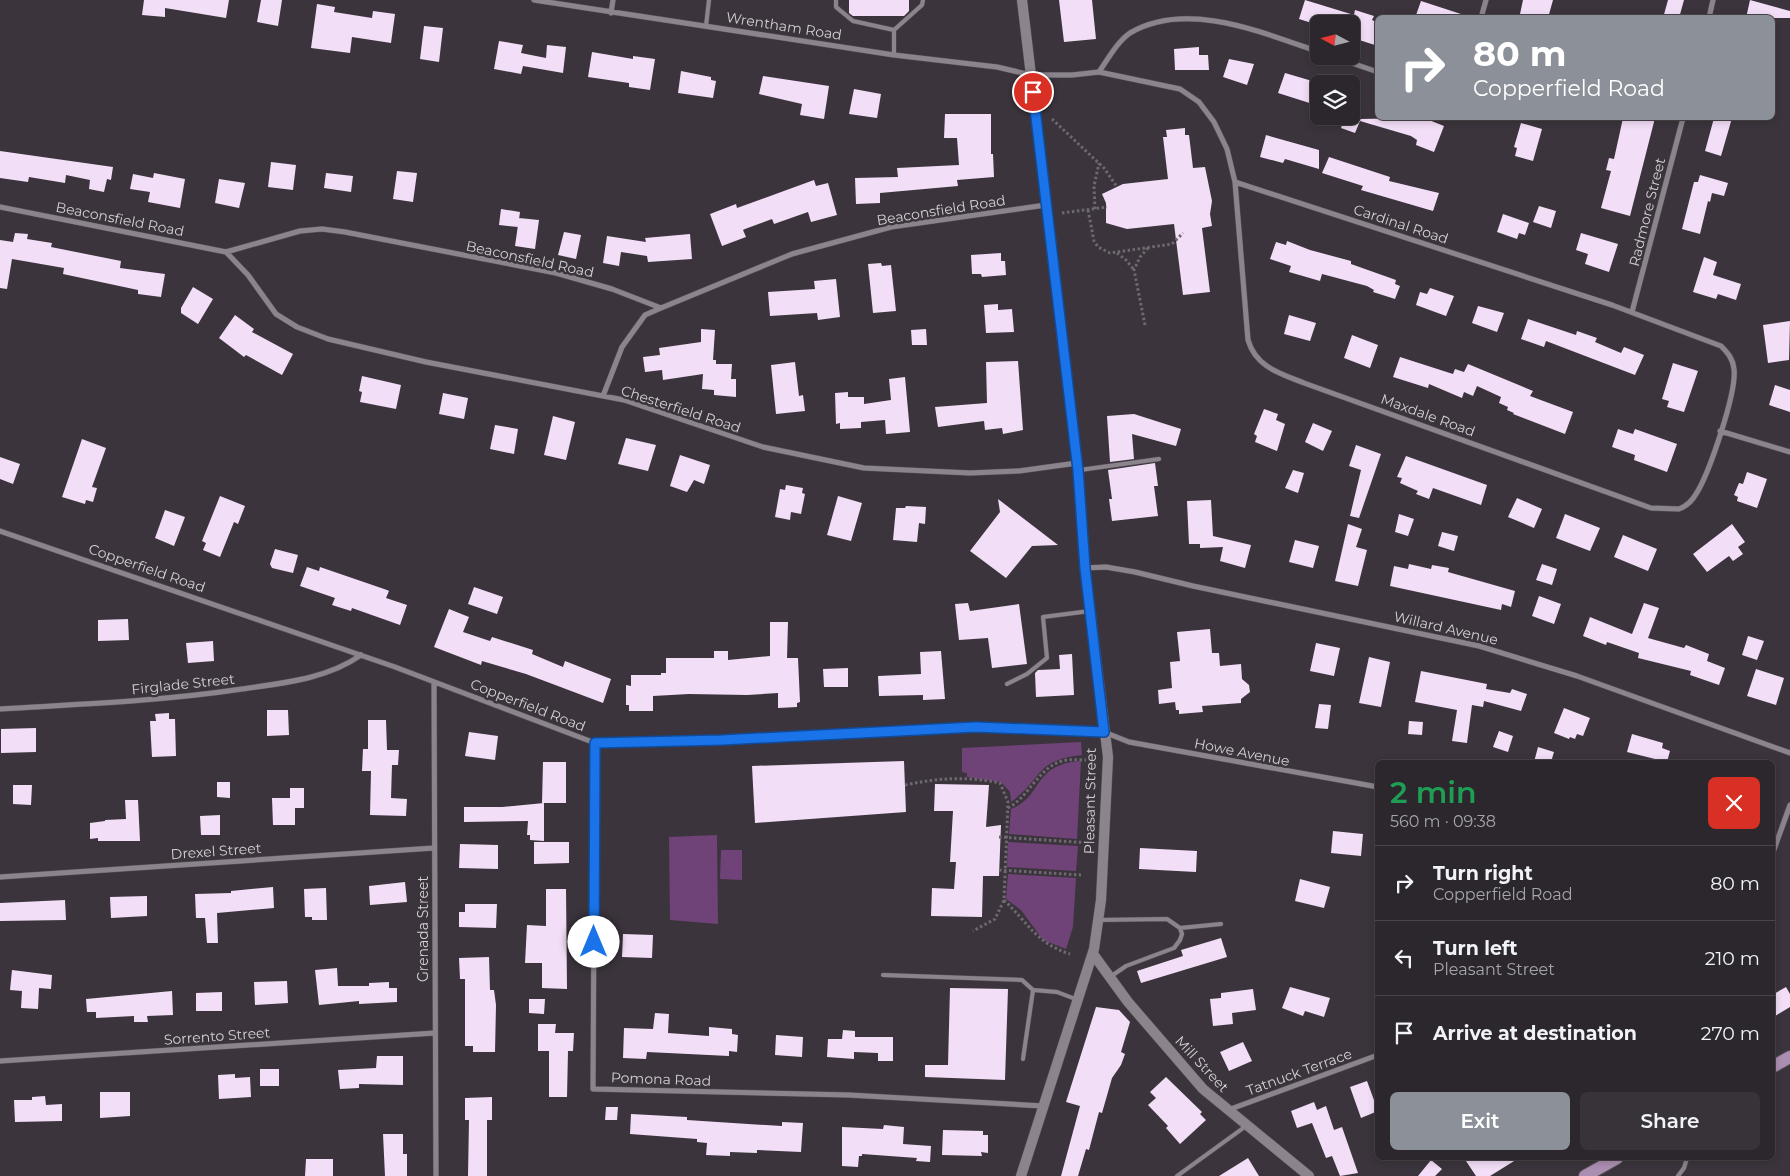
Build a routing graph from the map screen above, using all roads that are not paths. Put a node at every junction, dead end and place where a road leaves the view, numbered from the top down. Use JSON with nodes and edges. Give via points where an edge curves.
{"nodes":[{"id":1,"x":534,"y":0,"type":"edge"},
{"id":2,"x":613,"y":0,"type":"edge"},
{"id":3,"x":709,"y":0,"type":"edge"},
{"id":4,"x":836,"y":0,"type":"edge"},
{"id":5,"x":923,"y":0,"type":"edge"},
{"id":6,"x":1022,"y":0,"type":"edge"},
{"id":7,"x":1486,"y":0,"type":"edge"},
{"id":8,"x":1713,"y":0,"type":"edge"},
{"id":9,"x":611,"y":12,"type":"junction"},
{"id":10,"x":1482,"y":15,"type":"edge"},
{"id":11,"x":1709,"y":15,"type":"edge"},
{"id":12,"x":706,"y":26,"type":"junction"},
{"id":13,"x":894,"y":30,"type":"junction"},
{"id":14,"x":1310,"y":49,"type":"edge"},
{"id":15,"x":894,"y":54,"type":"junction"},
{"id":16,"x":1357,"y":65,"type":"edge"},
{"id":17,"x":1375,"y":71,"type":"edge"},
{"id":18,"x":1099,"y":72,"type":"junction"},
{"id":19,"x":1031,"y":75,"type":"junction"},
{"id":20,"x":1682,"y":120,"type":"edge"},
{"id":21,"x":1235,"y":182,"type":"junction"},
{"id":22,"x":1046,"y":205,"type":"junction"},
{"id":23,"x":0,"y":207,"type":"edge"},
{"id":24,"x":226,"y":252,"type":"junction"},
{"id":25,"x":661,"y":308,"type":"junction"},
{"id":26,"x":1632,"y":312,"type":"junction"},
{"id":27,"x":603,"y":396,"type":"junction"},
{"id":28,"x":1720,"y":431,"type":"junction"},
{"id":29,"x":1790,"y":452,"type":"edge"},
{"id":30,"x":1159,"y":459,"type":"dead end"},
{"id":31,"x":1077,"y":467,"type":"junction"},
{"id":32,"x":0,"y":531,"type":"edge"},
{"id":33,"x":1085,"y":568,"type":"junction"},
{"id":34,"x":1090,"y":611,"type":"junction"},
{"id":35,"x":362,"y":655,"type":"junction"},
{"id":36,"x":434,"y":682,"type":"junction"},
{"id":37,"x":1007,"y":684,"type":"dead end"},
{"id":38,"x":0,"y":709,"type":"edge"},
{"id":39,"x":1104,"y":732,"type":"junction"},
{"id":40,"x":595,"y":743,"type":"junction"},
{"id":41,"x":1790,"y":753,"type":"edge"},
{"id":42,"x":1375,"y":786,"type":"edge"},
{"id":43,"x":1790,"y":805,"type":"edge"},
{"id":44,"x":1775,"y":847,"type":"edge"},
{"id":45,"x":434,"y":848,"type":"junction"},
{"id":46,"x":0,"y":877,"type":"edge"},
{"id":47,"x":1098,"y":920,"type":"junction"},
{"id":48,"x":1221,"y":924,"type":"dead end"},
{"id":49,"x":1180,"y":928,"type":"junction"},
{"id":50,"x":1093,"y":954,"type":"junction"},
{"id":51,"x":883,"y":975,"type":"dead end"},
{"id":52,"x":1110,"y":977,"type":"junction"},
{"id":53,"x":1033,"y":990,"type":"junction"},
{"id":54,"x":1078,"y":1000,"type":"junction"},
{"id":55,"x":434,"y":1033,"type":"junction"},
{"id":56,"x":1375,"y":1056,"type":"edge"},
{"id":57,"x":1790,"y":1057,"type":"edge"},
{"id":58,"x":1023,"y":1059,"type":"dead end"},
{"id":59,"x":0,"y":1061,"type":"edge"},
{"id":60,"x":1775,"y":1065,"type":"edge"},
{"id":61,"x":1043,"y":1106,"type":"junction"},
{"id":62,"x":1228,"y":1110,"type":"junction"},
{"id":63,"x":1246,"y":1126,"type":"junction"},
{"id":64,"x":1613,"y":1160,"type":"edge"},
{"id":65,"x":1686,"y":1160,"type":"edge"},
{"id":66,"x":1593,"y":1174,"type":"edge"},
{"id":67,"x":436,"y":1176,"type":"edge"},
{"id":68,"x":1021,"y":1176,"type":"edge"},
{"id":69,"x":1178,"y":1176,"type":"edge"},
{"id":70,"x":1309,"y":1176,"type":"edge"},
{"id":71,"x":1678,"y":1176,"type":"edge"}],
"edges":[{"from":1,"to":9,"type":"street","name":"Wrentham Road"},
{"from":2,"to":9,"type":"street"},
{"from":3,"to":12,"type":"lane"},
{"from":4,"to":13,"type":"lane","via":[[836,7],[854,21]]},
{"from":5,"to":13,"type":"lane","via":[[922,6]]},
{"from":6,"to":19,"type":"main road","name":"Pleasant Street"},
{"from":7,"to":10,"type":"street"},
{"from":8,"to":11,"type":"street"},
{"from":9,"to":12,"type":"street","name":"Wrentham Road"},
{"from":12,"to":15,"type":"street","name":"Wrentham Road"},
{"from":13,"to":15,"type":"lane"},
{"from":14,"to":18,"type":"street","via":[[1208,16],[1166,15],[1146,22],[1128,34]]},
{"from":15,"to":19,"type":"street","name":"Wrentham Road","via":[[997,67]]},
{"from":16,"to":17,"type":"street"},
{"from":18,"to":19,"type":"street"},
{"from":18,"to":21,"type":"street","via":[[1180,89],[1199,102],[1214,122],[1227,149]]},
{"from":19,"to":22,"type":"main road","name":"Pleasant Street"},
{"from":20,"to":26,"type":"street","name":"Radmore Street"},
{"from":21,"to":26,"type":"street","name":"Cardinal Road"},
{"from":21,"to":28,"type":"street","name":"Maxdale Road","via":[[1248,340],[1252,354],[1265,367],[1656,509],[1680,510],[1691,501],[1702,482]]},
{"from":22,"to":25,"type":"street","name":"Beaconsfield Road","via":[[891,227],[792,254]]},
{"from":22,"to":31,"type":"main road","name":"Pleasant Street"},
{"from":23,"to":24,"type":"street","name":"Beaconsfield Road"},
{"from":24,"to":25,"type":"street","name":"Beaconsfield Road","via":[[273,237],[322,229],[556,273],[612,289]]},
{"from":24,"to":27,"type":"street","name":"Chesterfield Road","via":[[248,275],[276,314],[328,340]]},
{"from":25,"to":27,"type":"street","via":[[645,315],[622,347]]},
{"from":26,"to":28,"type":"street","name":"Cardinal Road","via":[[1721,346],[1730,356],[1734,385]]},
{"from":27,"to":31,"type":"street","name":"Chesterfield Road","via":[[624,400],[763,447],[864,468],[970,474]]},
{"from":28,"to":29,"type":"street"},
{"from":30,"to":31,"type":"lane"},
{"from":31,"to":33,"type":"main road","name":"Pleasant Street"},
{"from":32,"to":35,"type":"street","name":"Copperfield Road"},
{"from":33,"to":34,"type":"main road","name":"Pleasant Street"},
{"from":33,"to":41,"type":"street","name":"Willard Avenue","via":[[1106,567],[1135,572],[1479,646],[1577,676]]},
{"from":34,"to":37,"type":"lane","via":[[1043,617],[1047,658],[1027,674]]},
{"from":34,"to":39,"type":"main road","name":"Pleasant Street"},
{"from":35,"to":36,"type":"street","name":"Copperfield Road"},
{"from":35,"to":38,"type":"street","name":"Firglade Street","via":[[344,667],[267,686],[202,695]]},
{"from":36,"to":40,"type":"street","name":"Copperfield Road"},
{"from":36,"to":45,"type":"street","name":"Grenada Street"},
{"from":39,"to":40,"type":"street","name":"Copperfield Road","via":[[976,727]]},
{"from":39,"to":42,"type":"street","name":"Howe Avenue","via":[[1130,742]]},
{"from":39,"to":47,"type":"main road","name":"Pleasant Street","via":[[1108,757]]},
{"from":40,"to":61,"type":"street","name":"Pomona Road","via":[[593,1089],[849,1095]]},
{"from":43,"to":44,"type":"street"},
{"from":45,"to":46,"type":"street","name":"Drexel Street"},
{"from":45,"to":55,"type":"street","name":"Grenada Street"},
{"from":47,"to":49,"type":"lane","via":[[1167,920]]},
{"from":47,"to":50,"type":"main road","name":"Pleasant Street"},
{"from":48,"to":49,"type":"lane"},
{"from":49,"to":52,"type":"lane","via":[[1180,940],[1174,948],[1126,966]]},
{"from":50,"to":52,"type":"main road","name":"Mill Street"},
{"from":50,"to":54,"type":"main road","name":"Pleasant Street"},
{"from":51,"to":53,"type":"lane","via":[[1022,980]]},
{"from":52,"to":62,"type":"main road","name":"Mill Street","via":[[1202,1089]]},
{"from":53,"to":54,"type":"lane","via":[[1057,992]]},
{"from":53,"to":58,"type":"lane"},
{"from":54,"to":61,"type":"main road","name":"Pleasant Street"},
{"from":55,"to":59,"type":"street","name":"Sorrento Street"},
{"from":55,"to":67,"type":"street","name":"Grenada Street"},
{"from":56,"to":62,"type":"street","name":"Tatnuck Terrace"},
{"from":57,"to":60,"type":"main road"},
{"from":61,"to":68,"type":"main road","name":"Pleasant Street"},
{"from":62,"to":63,"type":"main road","name":"Mill Street"},
{"from":63,"to":69,"type":"lane"},
{"from":63,"to":70,"type":"main road","name":"Mill Street"},
{"from":64,"to":66,"type":"main road"},
{"from":65,"to":71,"type":"lane"}]}
